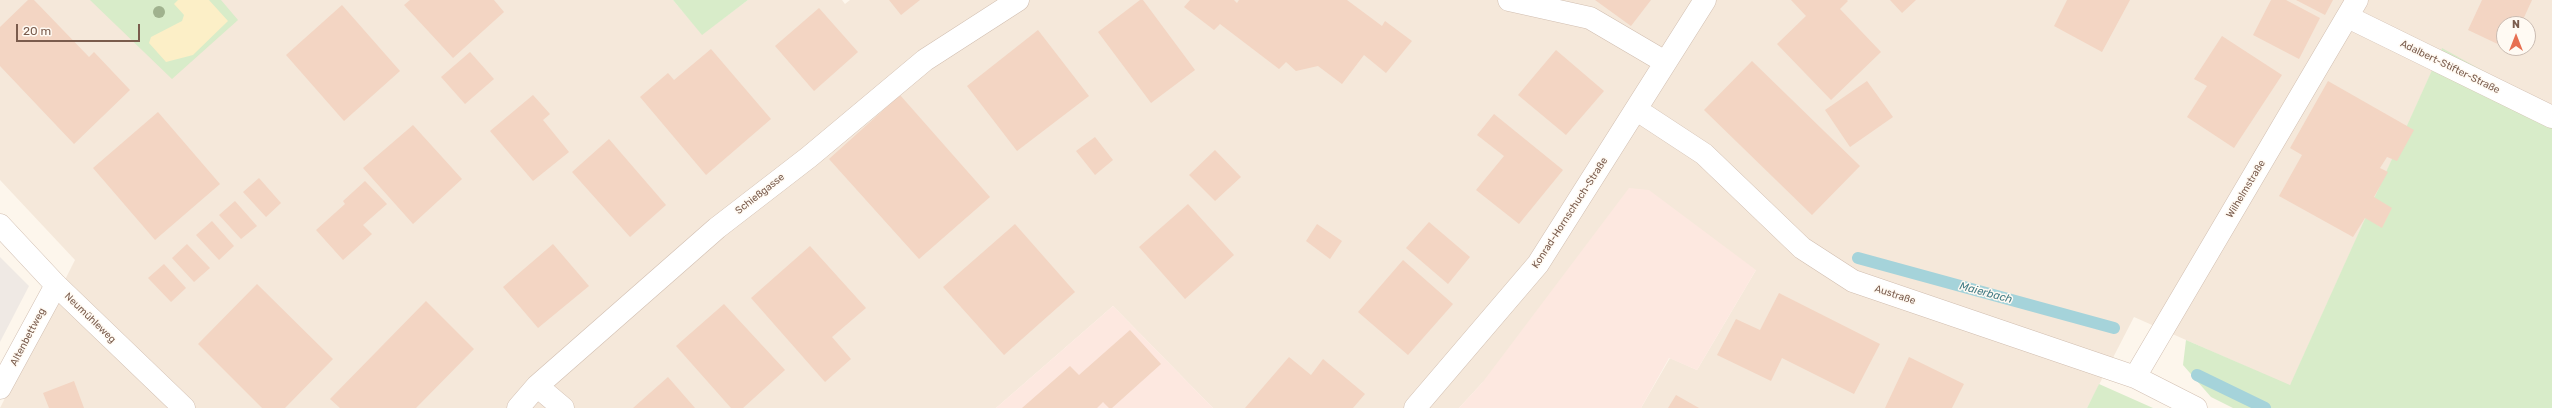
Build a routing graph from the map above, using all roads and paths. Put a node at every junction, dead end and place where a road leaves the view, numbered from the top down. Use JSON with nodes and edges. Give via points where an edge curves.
{"nodes":[{"id":1,"x":1018,"y":0,"type":"edge"},
{"id":2,"x":1509,"y":0,"type":"edge"},
{"id":3,"x":1705,"y":0,"type":"edge"},
{"id":4,"x":2352,"y":8,"type":"edge"},
{"id":5,"x":1665,"y":62,"type":"junction"},
{"id":6,"x":1637,"y":110,"type":"junction"},
{"id":7,"x":2552,"y":117,"type":"edge"},
{"id":8,"x":0,"y":225,"type":"edge"},
{"id":9,"x":56,"y":285,"type":"junction"},
{"id":10,"x":2135,"y":377,"type":"junction"},
{"id":11,"x":537,"y":386,"type":"junction"},
{"id":12,"x":0,"y":388,"type":"edge"},
{"id":13,"x":184,"y":408,"type":"edge"},
{"id":14,"x":518,"y":408,"type":"edge"},
{"id":15,"x":563,"y":408,"type":"edge"},
{"id":16,"x":1415,"y":408,"type":"edge"},
{"id":17,"x":2196,"y":408,"type":"edge"}],
"edges":[{"from":1,"to":11,"type":"street","name":"Schießgasse","via":[[925,60],[809,157],[716,228]]},
{"from":2,"to":5,"type":"street","via":[[1590,18]]},
{"from":3,"to":5,"type":"street","name":"Konrad-Hornschuch-Straße"},
{"from":4,"to":7,"type":"street","name":"Adalbert-Stifter-Straße"},
{"from":4,"to":10,"type":"street","name":"Wilhelmstraße"},
{"from":5,"to":6,"type":"street","name":"Konrad-Hornschuch-Straße"},
{"from":6,"to":10,"type":"street","name":"Austraße","via":[[1704,154],[1802,248],[1853,281]]},
{"from":6,"to":16,"type":"street","name":"Konrad-Hornschuch-Straße","via":[[1538,264]]},
{"from":8,"to":9,"type":"street","name":"Neumühleweg"},
{"from":9,"to":12,"type":"street","name":"Altenbettweg"},
{"from":9,"to":13,"type":"street","name":"Neumühleweg"},
{"from":10,"to":17,"type":"street","name":"Austraße"},
{"from":11,"to":14,"type":"street","name":"Schießgasse"},
{"from":11,"to":15,"type":"street"}]}
